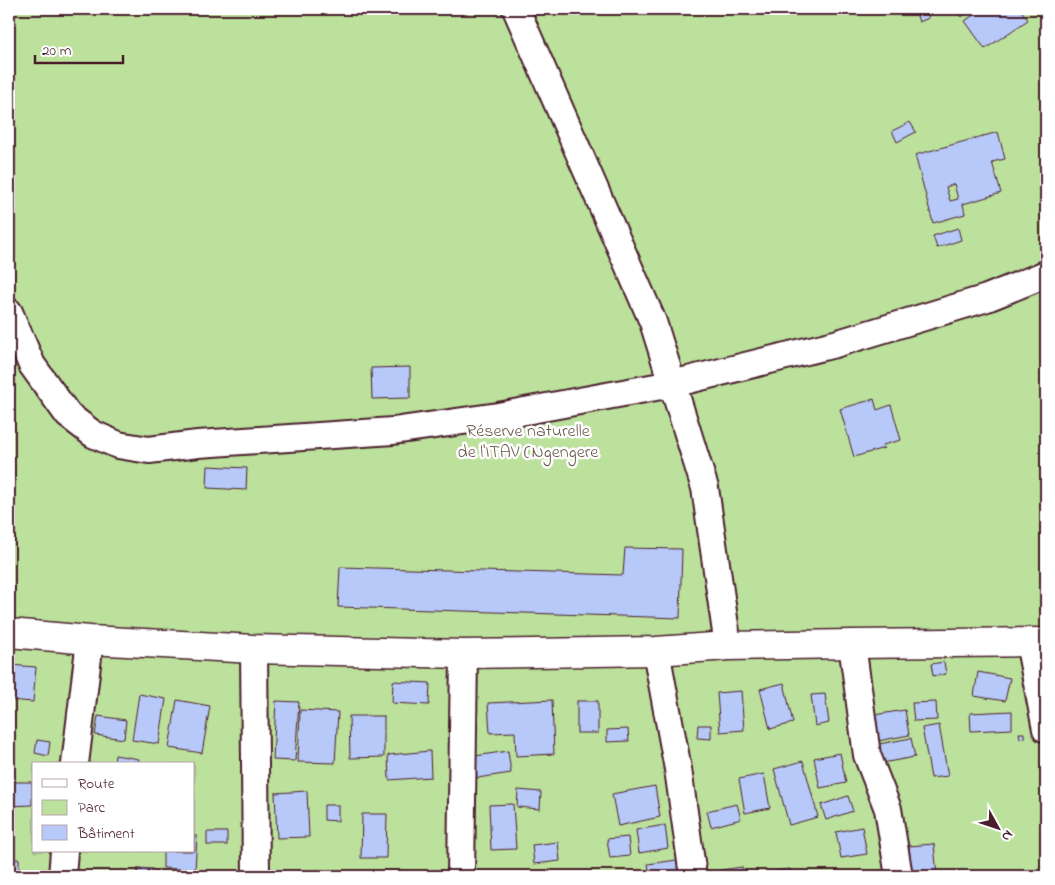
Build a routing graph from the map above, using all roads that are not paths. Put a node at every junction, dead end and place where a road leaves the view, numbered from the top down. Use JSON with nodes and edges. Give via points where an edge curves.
{"nodes":[{"id":1,"x":516,"y":9,"type":"edge"},
{"id":2,"x":1046,"y":274,"type":"edge"},
{"id":3,"x":9,"y":312,"type":"edge"},
{"id":4,"x":672,"y":384,"type":"junction"},
{"id":5,"x":9,"y":633,"type":"edge"},
{"id":6,"x":90,"y":640,"type":"junction"},
{"id":7,"x":1037,"y":642,"type":"edge"},
{"id":8,"x":852,"y":644,"type":"junction"},
{"id":9,"x":728,"y":646,"type":"junction"},
{"id":10,"x":254,"y":649,"type":"junction"},
{"id":11,"x":656,"y":651,"type":"junction"},
{"id":12,"x":464,"y":654,"type":"junction"},
{"id":13,"x":1046,"y":729,"type":"edge"},
{"id":14,"x":75,"y":762,"type":"edge"},
{"id":15,"x":64,"y":852,"type":"edge"},
{"id":16,"x":62,"y":876,"type":"edge"},
{"id":17,"x":256,"y":876,"type":"edge"},
{"id":18,"x":461,"y":876,"type":"edge"},
{"id":19,"x":693,"y":876,"type":"edge"},
{"id":20,"x":899,"y":876,"type":"edge"}],
"edges":[{"from":1,"to":4,"type":"street","via":[[653,322]]},
{"from":2,"to":4,"type":"street","via":[[988,298],[835,344]]},
{"from":3,"to":4,"type":"street","via":[[32,365],[68,416],[93,434],[118,445],[149,450],[393,431],[498,416]]},
{"from":4,"to":9,"type":"street","via":[[705,488]]},
{"from":5,"to":6,"type":"street"},
{"from":6,"to":10,"type":"street"},
{"from":6,"to":14,"type":"street"},
{"from":7,"to":8,"type":"street"},
{"from":7,"to":13,"type":"street"},
{"from":8,"to":9,"type":"street"},
{"from":8,"to":20,"type":"street","via":[[867,755],[888,809]]},
{"from":9,"to":11,"type":"street"},
{"from":10,"to":12,"type":"street"},
{"from":10,"to":17,"type":"street"},
{"from":11,"to":12,"type":"street"},
{"from":11,"to":19,"type":"street","via":[[678,769]]},
{"from":12,"to":18,"type":"street"},
{"from":15,"to":16,"type":"street"}]}
